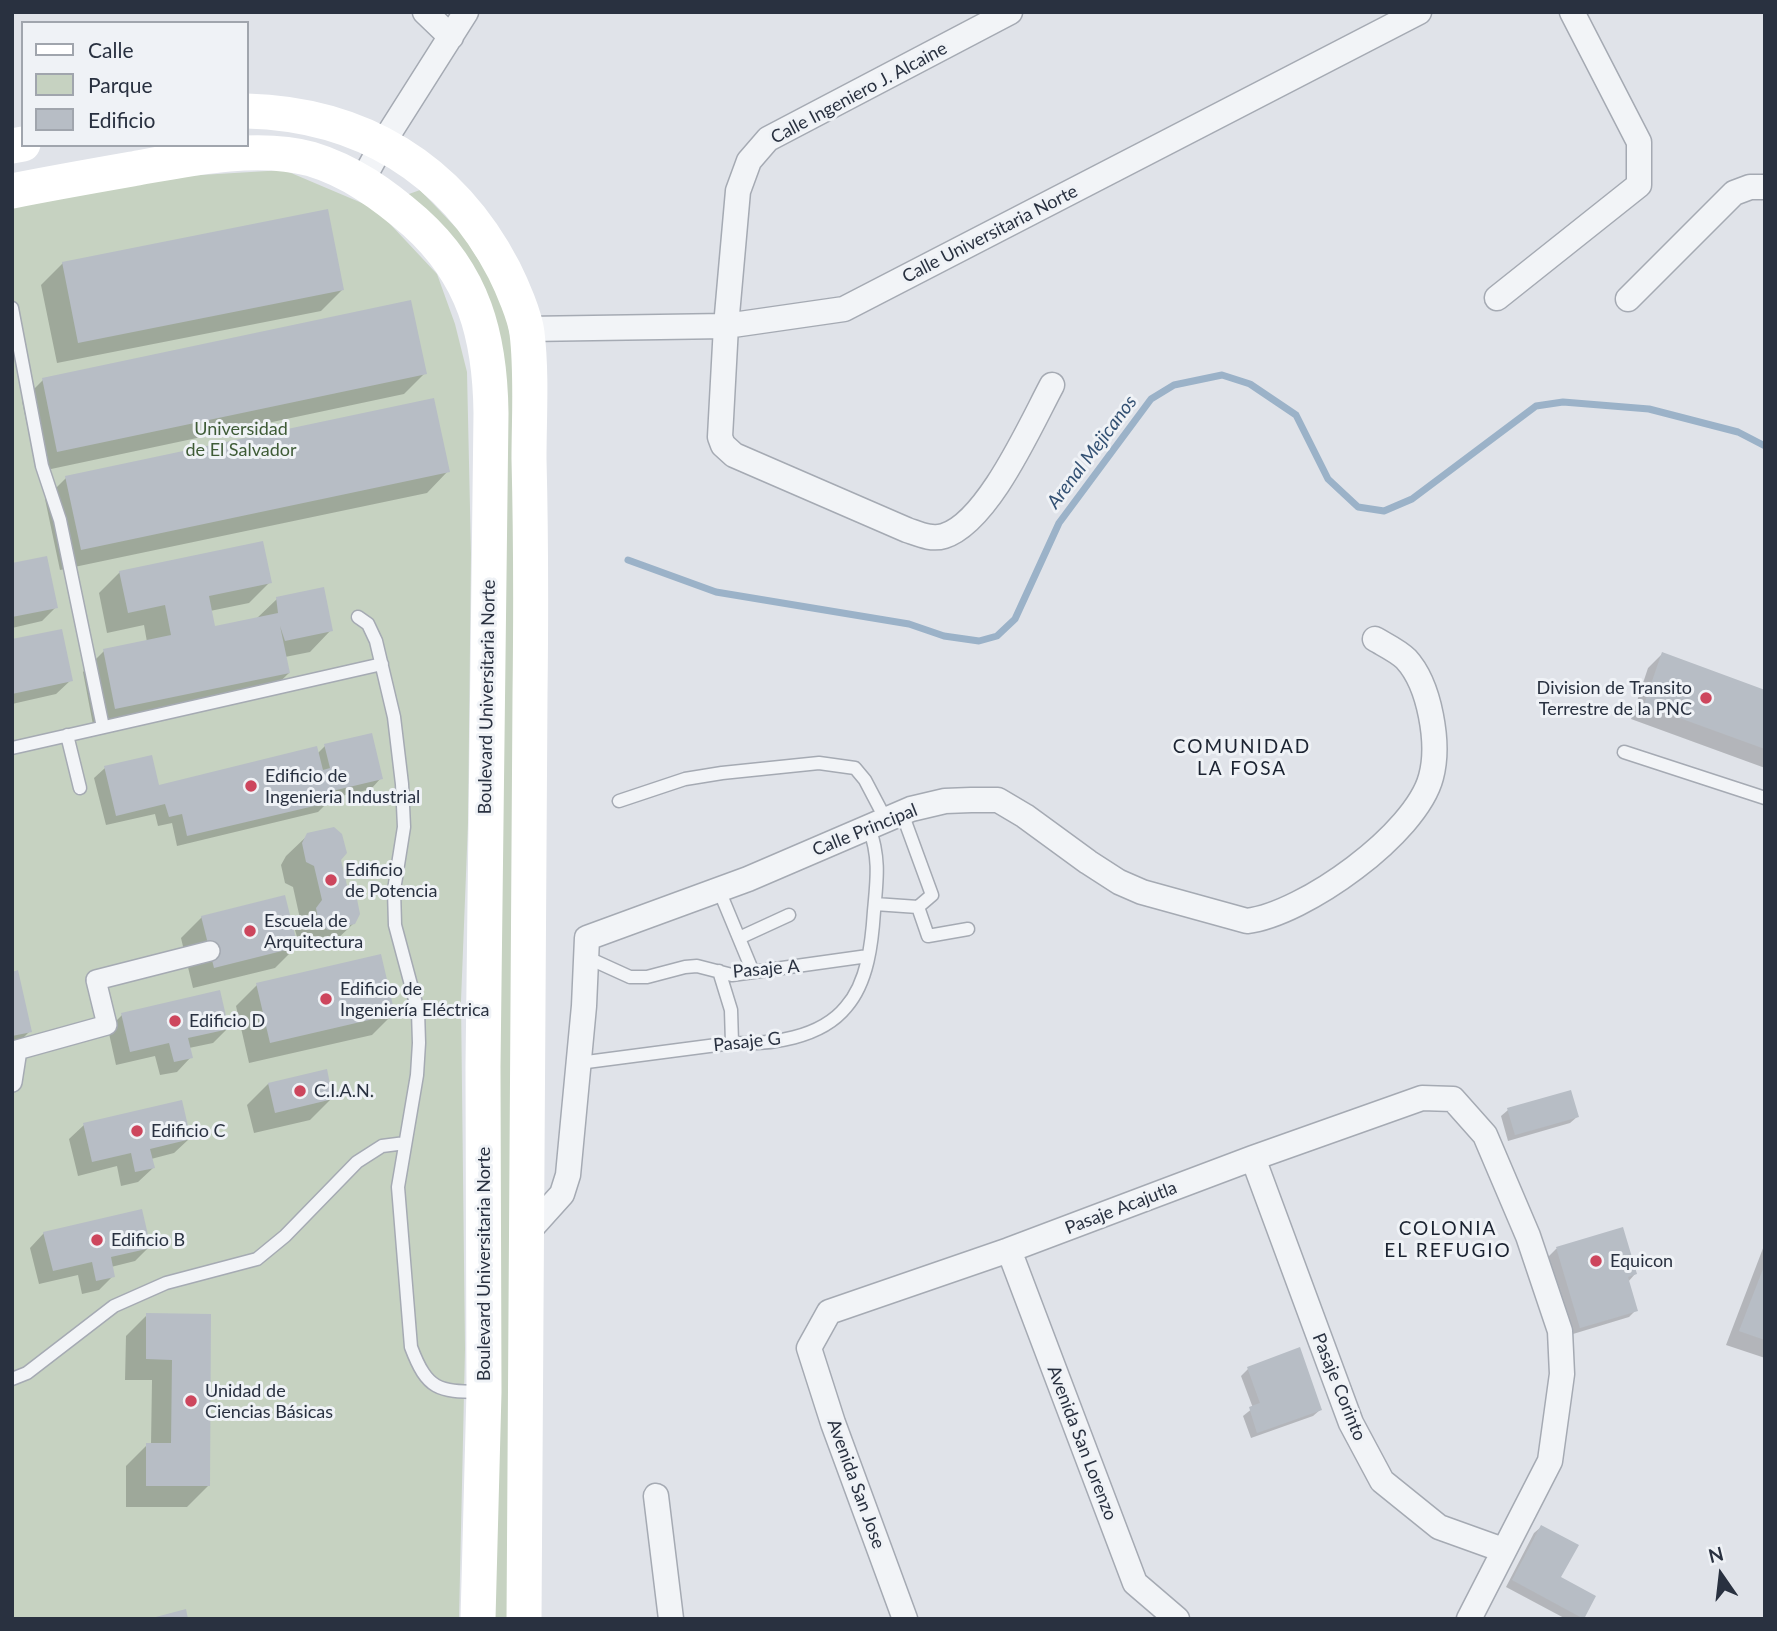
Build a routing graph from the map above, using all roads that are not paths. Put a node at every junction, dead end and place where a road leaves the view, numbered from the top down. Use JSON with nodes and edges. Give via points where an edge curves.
{"nodes":[{"id":1,"x":425,"y":12,"type":"edge"},
{"id":2,"x":466,"y":12,"type":"edge"},
{"id":3,"x":1010,"y":12,"type":"edge"},
{"id":4,"x":1572,"y":12,"type":"edge"},
{"id":5,"x":1415,"y":13,"type":"edge"},
{"id":6,"x":451,"y":37,"type":"junction"},
{"id":7,"x":248,"y":111,"type":"edge"},
{"id":8,"x":383,"y":143,"type":"junction"},
{"id":9,"x":362,"y":181,"type":"junction"},
{"id":10,"x":1765,"y":187,"type":"edge"},
{"id":11,"x":12,"y":191,"type":"edge"},
{"id":12,"x":1497,"y":298,"type":"dead end"},
{"id":13,"x":1628,"y":299,"type":"dead end"},
{"id":14,"x":12,"y":307,"type":"edge"},
{"id":15,"x":726,"y":326,"type":"junction"},
{"id":16,"x":527,"y":329,"type":"junction"},
{"id":17,"x":1052,"y":385,"type":"dead end"},
{"id":18,"x":358,"y":617,"type":"dead end"},
{"id":19,"x":1375,"y":639,"type":"dead end"},
{"id":20,"x":382,"y":664,"type":"junction"},
{"id":21,"x":103,"y":727,"type":"junction"},
{"id":22,"x":67,"y":735,"type":"junction"},
{"id":23,"x":12,"y":748,"type":"edge"},
{"id":24,"x":1624,"y":752,"type":"dead end"},
{"id":25,"x":80,"y":788,"type":"dead end"},
{"id":26,"x":1765,"y":798,"type":"edge"},
{"id":27,"x":619,"y":801,"type":"dead end"},
{"id":28,"x":885,"y":820,"type":"junction"},
{"id":29,"x":719,"y":890,"type":"junction"},
{"id":30,"x":875,"y":904,"type":"junction"},
{"id":31,"x":918,"y":907,"type":"junction"},
{"id":32,"x":789,"y":915,"type":"dead end"},
{"id":33,"x":968,"y":929,"type":"dead end"},
{"id":34,"x":739,"y":938,"type":"junction"},
{"id":35,"x":210,"y":951,"type":"dead end"},
{"id":36,"x":868,"y":956,"type":"junction"},
{"id":37,"x":586,"y":957,"type":"junction"},
{"id":38,"x":719,"y":971,"type":"junction"},
{"id":39,"x":753,"y":972,"type":"junction"},
{"id":40,"x":732,"y":1043,"type":"junction"},
{"id":41,"x":579,"y":1063,"type":"junction"},
{"id":42,"x":12,"y":1082,"type":"edge"},
{"id":43,"x":405,"y":1143,"type":"junction"},
{"id":44,"x":1253,"y":1158,"type":"junction"},
{"id":45,"x":526,"y":1234,"type":"junction"},
{"id":46,"x":1009,"y":1250,"type":"junction"},
{"id":47,"x":809,"y":1348,"type":"joint"},
{"id":48,"x":12,"y":1380,"type":"edge"},
{"id":49,"x":484,"y":1392,"type":"junction"},
{"id":50,"x":656,"y":1496,"type":"dead end"},
{"id":51,"x":1503,"y":1550,"type":"junction"},
{"id":52,"x":478,"y":1619,"type":"edge"},
{"id":53,"x":524,"y":1619,"type":"edge"},
{"id":54,"x":671,"y":1619,"type":"edge"},
{"id":55,"x":905,"y":1619,"type":"edge"},
{"id":56,"x":1177,"y":1619,"type":"edge"},
{"id":57,"x":1469,"y":1619,"type":"edge"}],
"edges":[{"from":1,"to":6,"type":"street"},
{"from":2,"to":6,"type":"street"},
{"from":3,"to":15,"type":"street","name":"Calle Ingeniero J. Alcaine","via":[[768,139],[749,161],[738,191]]},
{"from":4,"to":12,"type":"street","via":[[1639,142],[1639,186]]},
{"from":5,"to":15,"type":"street","name":"Calle Universitaria Norte","via":[[844,309]]},
{"from":6,"to":8,"type":"street"},
{"from":7,"to":8,"type":"main road","via":[[323,123]]},
{"from":8,"to":9,"type":"street"},
{"from":8,"to":16,"type":"main road","via":[[443,187],[477,227],[505,272]]},
{"from":9,"to":11,"type":"main road","name":"Boulevard Universitaria Norte","via":[[304,157],[243,154],[189,159]]},
{"from":9,"to":49,"type":"main road","name":"Boulevard Universitaria Norte","via":[[407,215],[444,252],[473,304],[488,351]]},
{"from":10,"to":13,"type":"street","via":[[1734,193]]},
{"from":14,"to":21,"type":"lane","via":[[42,466],[60,520]]},
{"from":15,"to":16,"type":"street","name":"Calle Universitaria Norte"},
{"from":15,"to":17,"type":"street","name":"Calle Ingeniero J. Alcaine","via":[[723,445],[734,455],[929,538],[945,536],[967,523],[989,500]]},
{"from":16,"to":45,"type":"main road","via":[[531,579]]},
{"from":18,"to":20,"type":"lane","via":[[368,624]]},
{"from":19,"to":28,"type":"street","name":"Calle Principal","via":[[1405,657],[1419,676],[1432,718],[1431,777],[1402,824],[1353,870],[1296,905],[1259,919],[1247,921],[1119,882],[998,800],[945,801]]},
{"from":20,"to":21,"type":"lane"},
{"from":20,"to":43,"type":"lane","via":[[402,784],[404,827],[394,890],[395,925],[418,1011],[417,1075]]},
{"from":21,"to":22,"type":"lane"},
{"from":22,"to":23,"type":"lane"},
{"from":22,"to":25,"type":"lane"},
{"from":24,"to":26,"type":"lane"},
{"from":27,"to":28,"type":"lane","via":[[685,779],[819,763],[855,768]]},
{"from":28,"to":29,"type":"street","name":"Calle Principal"},
{"from":28,"to":30,"type":"lane","name":"Pasaje G","via":[[875,843],[879,870]]},
{"from":28,"to":31,"type":"lane","via":[[932,895]]},
{"from":29,"to":34,"type":"lane"},
{"from":29,"to":37,"type":"street","name":"Calle Principal","via":[[587,938]]},
{"from":30,"to":31,"type":"lane"},
{"from":30,"to":36,"type":"lane","name":"Pasaje G"},
{"from":31,"to":33,"type":"lane","via":[[928,936]]},
{"from":32,"to":34,"type":"lane"},
{"from":34,"to":39,"type":"lane"},
{"from":35,"to":42,"type":"street","via":[[96,981],[107,1025],[17,1050]]},
{"from":36,"to":39,"type":"lane","name":"Pasaje A"},
{"from":36,"to":40,"type":"lane","name":"Pasaje G","via":[[848,1005],[837,1017],[788,1039]]},
{"from":37,"to":38,"type":"lane","name":"Pasaje A","via":[[630,977],[697,966]]},
{"from":37,"to":41,"type":"street","name":"Calle Principal"},
{"from":38,"to":39,"type":"lane","name":"Pasaje A","via":[[732,975]]},
{"from":38,"to":40,"type":"lane","via":[[731,1010]]},
{"from":40,"to":41,"type":"lane","name":"Pasaje G"},
{"from":41,"to":45,"type":"street","name":"Calle Principal","via":[[568,1175],[562,1194]]},
{"from":43,"to":48,"type":"lane","via":[[382,1146],[357,1162],[257,1259],[166,1283],[114,1306]]},
{"from":43,"to":49,"type":"lane","via":[[398,1187],[411,1347],[433,1385]]},
{"from":44,"to":46,"type":"street","name":"Pasaje Acajutla"},
{"from":44,"to":51,"type":"street","name":"Pasaje Corinto","via":[[1351,1423],[1382,1481],[1439,1527]]},
{"from":44,"to":51,"type":"street","name":"Pasaje Acajutla","via":[[1422,1098],[1452,1100],[1485,1135],[1528,1236],[1560,1331],[1562,1374],[1550,1461]]},
{"from":45,"to":53,"type":"main road"},
{"from":46,"to":47,"type":"street","name":"Pasaje Acajutla","via":[[829,1312]]},
{"from":46,"to":56,"type":"street","name":"Avenida San Lorenzo","via":[[1135,1583]]},
{"from":47,"to":55,"type":"street","name":"Avenida San Jose"},
{"from":49,"to":52,"type":"main road","name":"Boulevard Universitaria Norte"},
{"from":50,"to":54,"type":"street"},
{"from":51,"to":57,"type":"street"}]}
